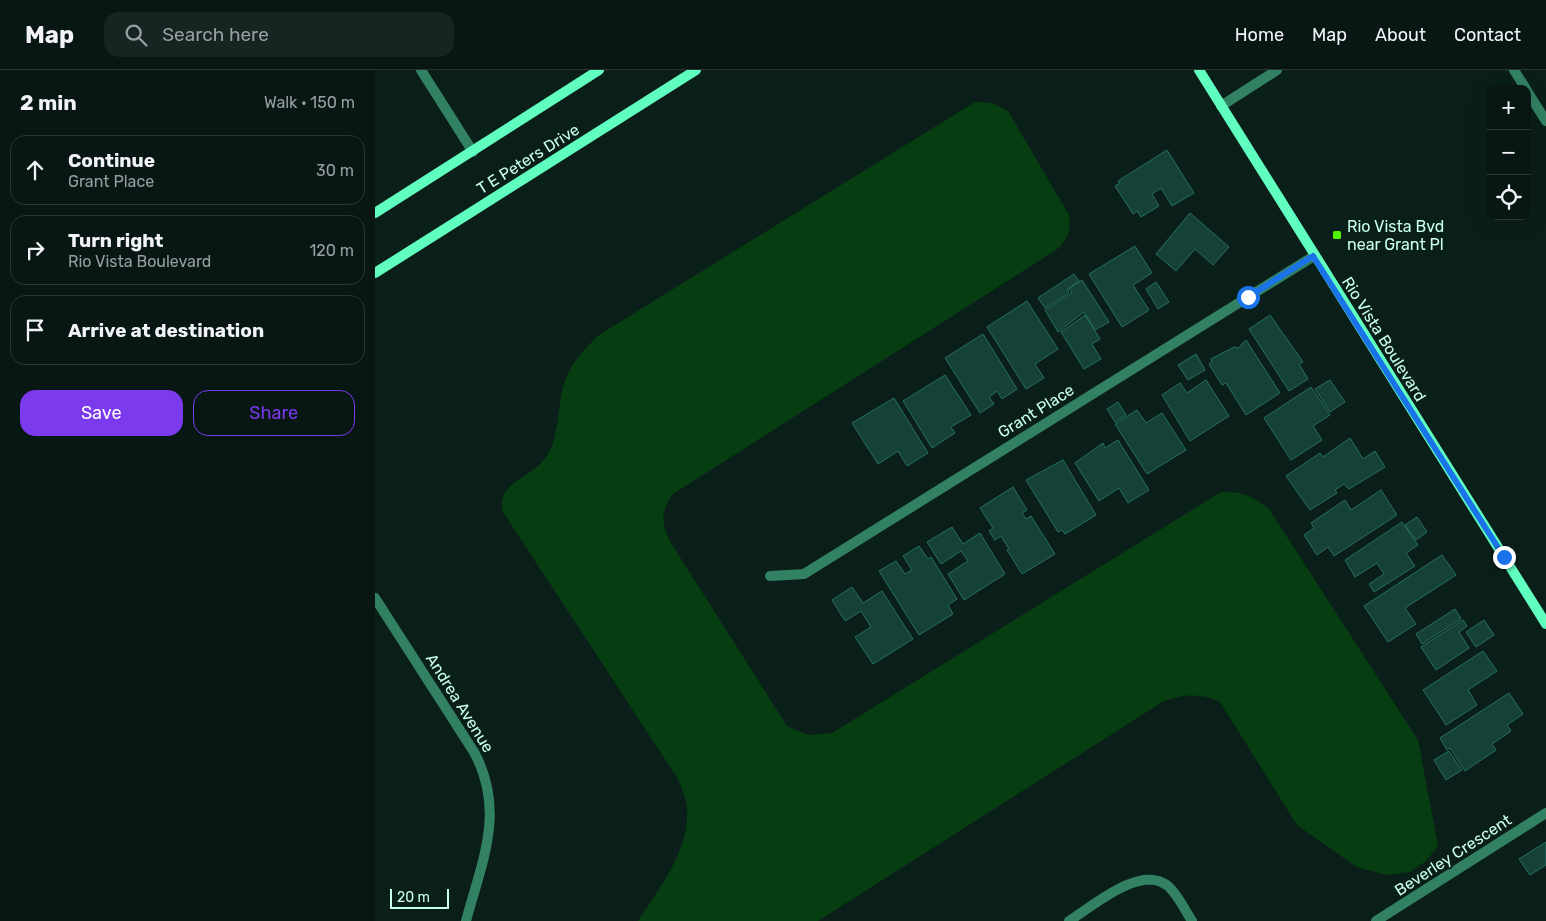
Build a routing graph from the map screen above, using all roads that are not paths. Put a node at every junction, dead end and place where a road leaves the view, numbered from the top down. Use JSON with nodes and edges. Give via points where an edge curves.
{"nodes":[{"id":1,"x":421,"y":70,"type":"edge"},
{"id":2,"x":599,"y":70,"type":"edge"},
{"id":3,"x":696,"y":70,"type":"edge"},
{"id":4,"x":1199,"y":70,"type":"edge"},
{"id":5,"x":1277,"y":70,"type":"edge"},
{"id":6,"x":1514,"y":70,"type":"edge"},
{"id":7,"x":1524,"y":85,"type":"edge"},
{"id":8,"x":1531,"y":96,"type":"edge"},
{"id":9,"x":1221,"y":106,"type":"junction"},
{"id":10,"x":1546,"y":120,"type":"edge"},
{"id":11,"x":473,"y":152,"type":"junction"},
{"id":12,"x":375,"y":214,"type":"edge"},
{"id":13,"x":1313,"y":256,"type":"junction"},
{"id":14,"x":375,"y":273,"type":"edge"},
{"id":15,"x":769,"y":576,"type":"dead end"},
{"id":16,"x":375,"y":598,"type":"edge"},
{"id":17,"x":1546,"y":624,"type":"edge"},
{"id":18,"x":1546,"y":813,"type":"edge"},
{"id":19,"x":466,"y":921,"type":"edge"},
{"id":20,"x":1069,"y":921,"type":"edge"},
{"id":21,"x":1192,"y":921,"type":"edge"},
{"id":22,"x":1376,"y":921,"type":"edge"}],
"edges":[{"from":1,"to":11,"type":"street"},
{"from":2,"to":11,"type":"street"},
{"from":3,"to":14,"type":"street","name":"T E Peters Drive"},
{"from":4,"to":9,"type":"street","name":"Rio Vista Boulevard"},
{"from":5,"to":9,"type":"street"},
{"from":6,"to":7,"type":"street"},
{"from":8,"to":10,"type":"street"},
{"from":9,"to":13,"type":"street","name":"Rio Vista Boulevard"},
{"from":11,"to":12,"type":"street"},
{"from":13,"to":15,"type":"street","name":"Grant Place","via":[[804,574]]},
{"from":13,"to":17,"type":"street","name":"Rio Vista Boulevard"},
{"from":16,"to":19,"type":"street","name":"Andrea Avenue","via":[[474,752],[489,789],[488,834]]},
{"from":18,"to":22,"type":"street","name":"Beverley Crescent"},
{"from":20,"to":21,"type":"street","via":[[1125,886],[1150,878],[1169,887]]}]}
